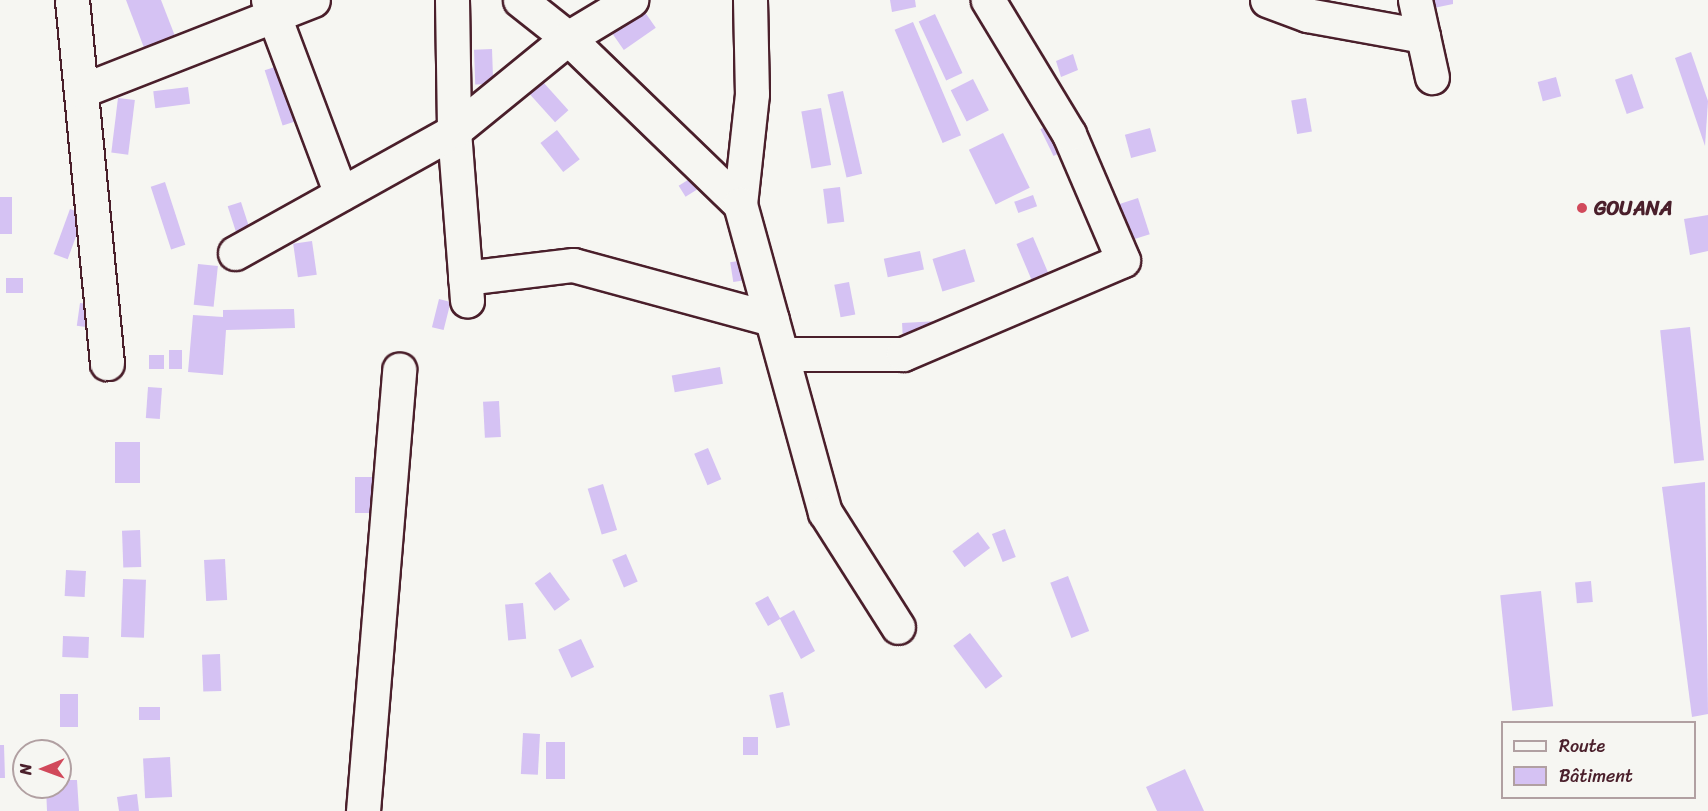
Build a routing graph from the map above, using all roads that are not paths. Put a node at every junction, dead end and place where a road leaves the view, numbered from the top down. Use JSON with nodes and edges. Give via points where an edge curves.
{"nodes":[{"id":1,"x":72,"y":0,"type":"edge"},
{"id":2,"x":314,"y":0,"type":"edge"},
{"id":3,"x":452,"y":0,"type":"edge"},
{"id":4,"x":520,"y":0,"type":"edge"},
{"id":5,"x":631,"y":0,"type":"edge"},
{"id":6,"x":750,"y":0,"type":"edge"},
{"id":7,"x":988,"y":0,"type":"edge"},
{"id":8,"x":1267,"y":0,"type":"edge"},
{"id":9,"x":1415,"y":0,"type":"edge"},
{"id":10,"x":271,"y":8,"type":"edge"},
{"id":11,"x":1423,"y":36,"type":"junction"},
{"id":12,"x":568,"y":38,"type":"junction"},
{"id":13,"x":1432,"y":78,"type":"dead end"},
{"id":14,"x":81,"y":91,"type":"junction"},
{"id":15,"x":453,"y":131,"type":"junction"},
{"id":16,"x":340,"y":194,"type":"junction"},
{"id":17,"x":740,"y":204,"type":"junction"},
{"id":18,"x":235,"y":253,"type":"dead end"},
{"id":19,"x":772,"y":319,"type":"junction"},
{"id":20,"x":782,"y":354,"type":"junction"},
{"id":21,"x":107,"y":363,"type":"dead end"},
{"id":22,"x":399,"y":369,"type":"dead end"},
{"id":23,"x":898,"y":627,"type":"dead end"},
{"id":24,"x":363,"y":811,"type":"edge"}],
"edges":[{"from":1,"to":14,"type":"street"},
{"from":2,"to":10,"type":"street"},
{"from":3,"to":15,"type":"street"},
{"from":4,"to":12,"type":"street"},
{"from":5,"to":12,"type":"street"},
{"from":6,"to":17,"type":"street","via":[[752,94]]},
{"from":7,"to":20,"type":"street","via":[[1069,134],[1123,260],[903,354]]},
{"from":8,"to":11,"type":"street","via":[[1307,15]]},
{"from":9,"to":11,"type":"street"},
{"from":10,"to":14,"type":"street"},
{"from":10,"to":16,"type":"street"},
{"from":11,"to":13,"type":"street"},
{"from":12,"to":15,"type":"street"},
{"from":12,"to":17,"type":"street"},
{"from":14,"to":21,"type":"street"},
{"from":15,"to":16,"type":"street"},
{"from":15,"to":19,"type":"street","via":[[466,290],[573,265]]},
{"from":16,"to":18,"type":"street"},
{"from":17,"to":19,"type":"street"},
{"from":19,"to":20,"type":"street"},
{"from":20,"to":23,"type":"street","via":[[825,512]]},
{"from":22,"to":24,"type":"street"}]}
